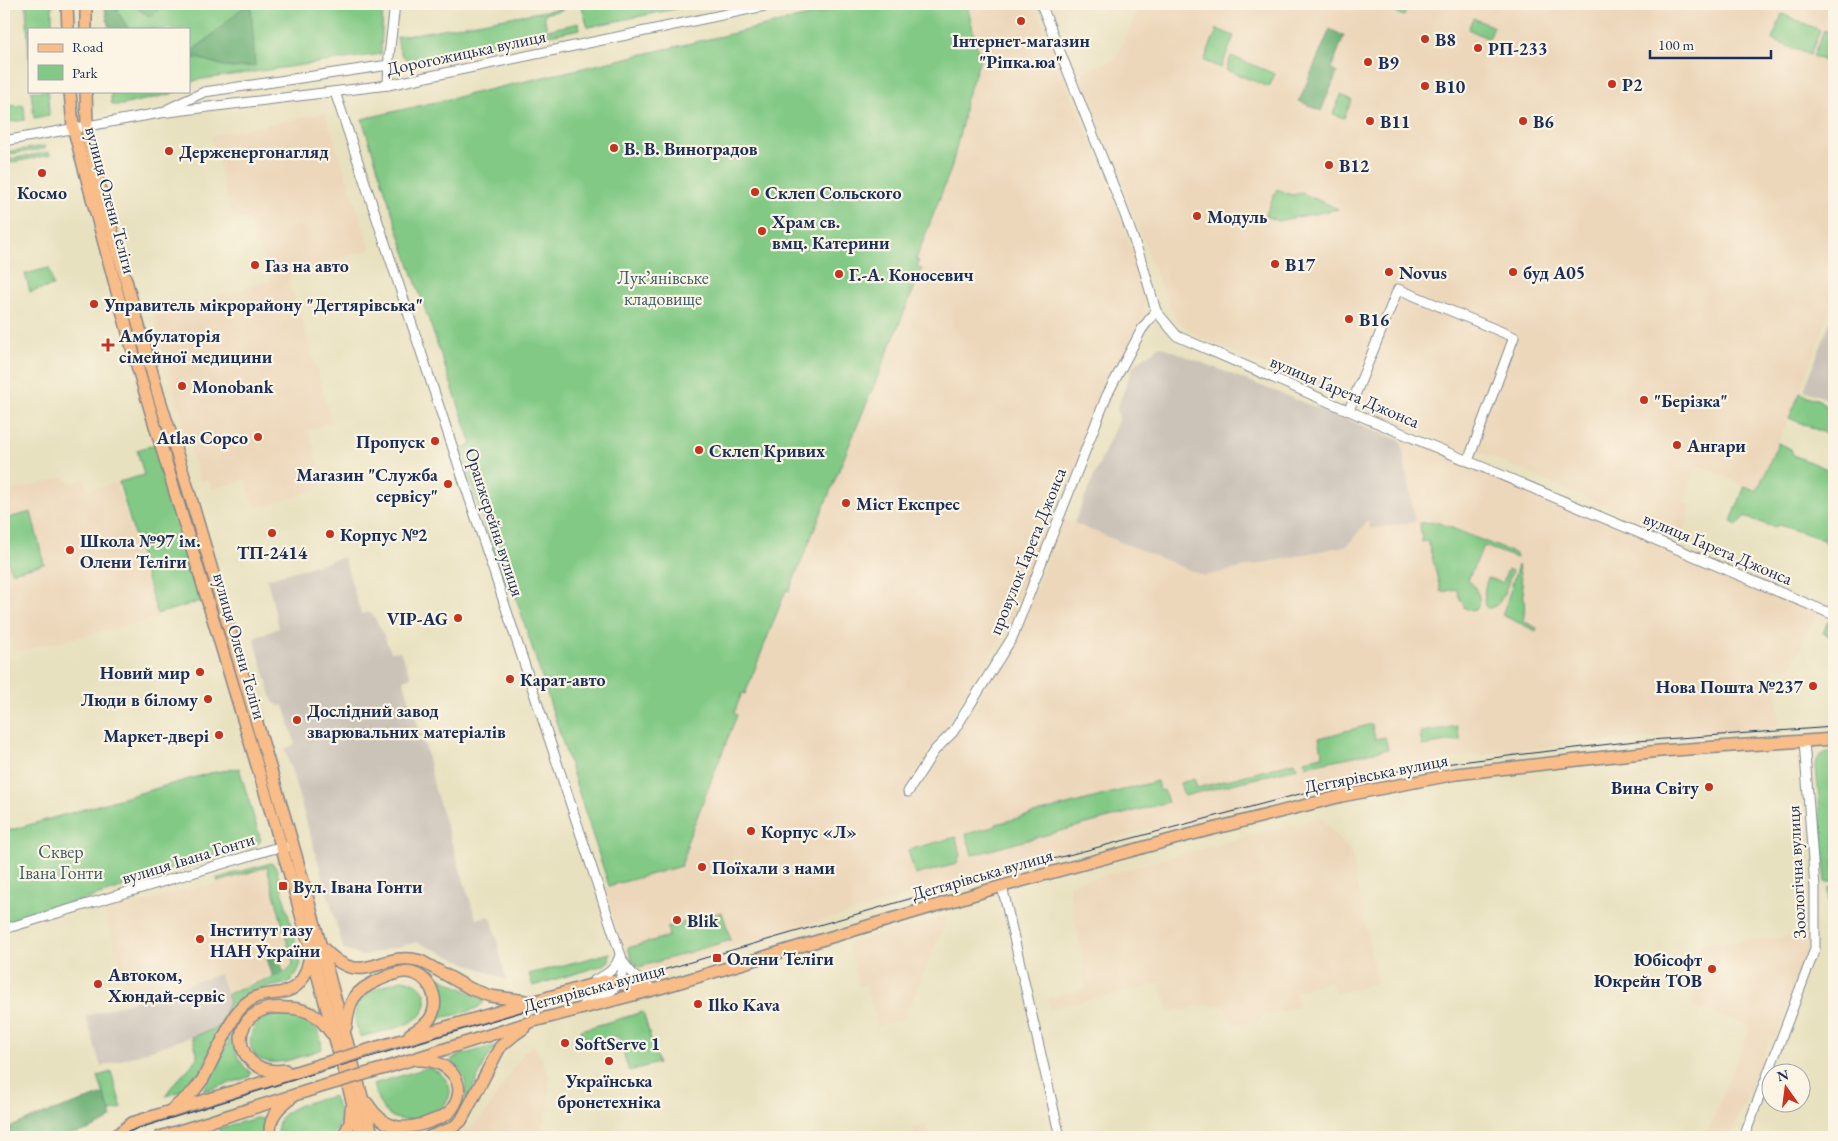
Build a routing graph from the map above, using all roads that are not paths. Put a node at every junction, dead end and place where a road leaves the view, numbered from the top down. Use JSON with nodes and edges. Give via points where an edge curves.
{"nodes":[{"id":1,"x":67,"y":4,"type":"edge"},
{"id":2,"x":86,"y":4,"type":"edge"},
{"id":3,"x":395,"y":4,"type":"edge"},
{"id":4,"x":774,"y":4,"type":"edge"},
{"id":5,"x":1041,"y":4,"type":"edge"},
{"id":6,"x":68,"y":28,"type":"edge"},
{"id":7,"x":86,"y":28,"type":"edge"},
{"id":8,"x":389,"y":65,"type":"junction"},
{"id":9,"x":388,"y":85,"type":"junction"},
{"id":10,"x":70,"y":92,"type":"edge"},
{"id":11,"x":86,"y":92,"type":"edge"},
{"id":12,"x":335,"y":92,"type":"junction"},
{"id":13,"x":160,"y":112,"type":"junction"},
{"id":14,"x":87,"y":125,"type":"junction"},
{"id":15,"x":73,"y":127,"type":"junction"},
{"id":16,"x":4,"y":141,"type":"edge"},
{"id":17,"x":1156,"y":311,"type":"junction"},
{"id":18,"x":1349,"y":410,"type":"junction"},
{"id":19,"x":1468,"y":461,"type":"junction"},
{"id":20,"x":1834,"y":615,"type":"edge"},
{"id":21,"x":1834,"y":739,"type":"edge"},
{"id":22,"x":1804,"y":741,"type":"junction"},
{"id":23,"x":908,"y":792,"type":"dead end"},
{"id":24,"x":282,"y":847,"type":"junction"},
{"id":25,"x":295,"y":852,"type":"junction"},
{"id":26,"x":1002,"y":886,"type":"junction"},
{"id":27,"x":4,"y":929,"type":"edge"},
{"id":28,"x":316,"y":948,"type":"junction"},
{"id":29,"x":622,"y":959,"type":"junction"},
{"id":30,"x":619,"y":982,"type":"junction"},
{"id":31,"x":578,"y":988,"type":"junction"},
{"id":32,"x":656,"y":988,"type":"junction"},
{"id":33,"x":533,"y":1001,"type":"junction"},
{"id":34,"x":550,"y":1017,"type":"junction"},
{"id":35,"x":534,"y":1021,"type":"junction"},
{"id":36,"x":340,"y":1036,"type":"junction"},
{"id":37,"x":396,"y":1042,"type":"junction"},
{"id":38,"x":404,"y":1062,"type":"junction"},
{"id":39,"x":312,"y":1067,"type":"junction"},
{"id":40,"x":299,"y":1093,"type":"junction"},
{"id":41,"x":357,"y":1097,"type":"junction"},
{"id":42,"x":169,"y":1112,"type":"junction"},
{"id":43,"x":176,"y":1132,"type":"junction"},
{"id":44,"x":114,"y":1137,"type":"edge"},
{"id":45,"x":160,"y":1137,"type":"edge"},
{"id":46,"x":212,"y":1137,"type":"edge"},
{"id":47,"x":271,"y":1137,"type":"edge"},
{"id":48,"x":343,"y":1137,"type":"edge"},
{"id":49,"x":362,"y":1137,"type":"edge"},
{"id":50,"x":373,"y":1137,"type":"edge"},
{"id":51,"x":429,"y":1137,"type":"edge"},
{"id":52,"x":1060,"y":1137,"type":"edge"},
{"id":53,"x":1744,"y":1137,"type":"edge"}],
"edges":[{"from":1,"to":6,"type":"main road"},
{"from":2,"to":7,"type":"main road"},
{"from":3,"to":8,"type":"street"},
{"from":4,"to":9,"type":"street","name":"Дорогожицька вулиця"},
{"from":5,"to":17,"type":"street","name":"вулиця Ґарета Джонса","via":[[1125,215]]},
{"from":8,"to":9,"type":"street"},
{"from":8,"to":13,"type":"street","name":"Дорогожицька вулиця","via":[[204,92]]},
{"from":9,"to":12,"type":"street","name":"Дорогожицька вулиця"},
{"from":10,"to":15,"type":"main road","name":"вулиця Олени Теліги"},
{"from":11,"to":14,"type":"main road","name":"вулиця Олени Теліги"},
{"from":12,"to":13,"type":"street","name":"Дорогожицька вулиця"},
{"from":12,"to":29,"type":"street","name":"Оранжерейна вулиця"},
{"from":13,"to":14,"type":"street","name":"Дорогожицька вулиця"},
{"from":14,"to":15,"type":"street","name":"Дорогожицька вулиця"},
{"from":14,"to":25,"type":"main road","name":"вулиця Олени Теліги","via":[[90,150],[142,338]]},
{"from":15,"to":16,"type":"street","name":"Дорогожицька вулиця"},
{"from":15,"to":24,"type":"main road","name":"вулиця Олени Теліги","via":[[135,358]]},
{"from":17,"to":18,"type":"street","name":"вулиця Ґарета Джонса","via":[[1177,336]]},
{"from":17,"to":23,"type":"street","name":"провулок Ґарета Джонса","via":[[1142,329],[1107,395],[1012,638],[953,732],[934,752]]},
{"from":18,"to":19,"type":"street","name":"вулиця Ґарета Джонса"},
{"from":18,"to":19,"type":"street","via":[[1398,290],[1514,337]]},
{"from":19,"to":20,"type":"street","name":"вулиця Ґарета Джонса"},
{"from":21,"to":22,"type":"main road","name":"Дегтярівська вулиця"},
{"from":22,"to":26,"type":"main road","name":"Дегтярівська вулиця","via":[[1660,751],[1411,782],[1287,809]]},
{"from":22,"to":53,"type":"street","name":"Зоологічна вулиця","via":[[1815,888],[1816,949]]},
{"from":24,"to":25,"type":"street","name":"вулиця Івана Гонти","via":[[292,848]]},
{"from":24,"to":27,"type":"street","name":"вулиця Івана Гонти"},
{"from":24,"to":28,"type":"main road","name":"вулиця Олени Теліги"},
{"from":25,"to":28,"type":"main road","name":"вулиця Олени Теліги"},
{"from":26,"to":32,"type":"main road","name":"Дегтярівська вулиця"},
{"from":26,"to":52,"type":"street"},
{"from":28,"to":33,"type":"main road","via":[[349,967],[363,969],[397,958],[413,958],[490,996]]},
{"from":28,"to":36,"type":"main road"},
{"from":28,"to":42,"type":"main road","via":[[298,985],[281,993],[258,996],[242,1006],[203,1079]]},
{"from":29,"to":30,"type":"street"},
{"from":29,"to":31,"type":"street","via":[[611,972]]},
{"from":29,"to":32,"type":"street","via":[[634,976]]},
{"from":30,"to":31,"type":"main road","name":"Дегтярівська вулиця","via":[[604,981]]},
{"from":30,"to":32,"type":"main road","name":"Дегтярівська вулиця","via":[[633,988]]},
{"from":30,"to":34,"type":"street","via":[[610,993],[561,1009]]},
{"from":31,"to":33,"type":"main road","name":"Дегтярівська вулиця"},
{"from":32,"to":34,"type":"main road","name":"Дегтярівська вулиця"},
{"from":33,"to":37,"type":"main road","name":"Дегтярівська вулиця"},
{"from":34,"to":35,"type":"main road","name":"Дегтярівська вулиця"},
{"from":35,"to":38,"type":"main road","name":"Дегтярівська вулиця"},
{"from":35,"to":51,"type":"main road","via":[[500,1047],[461,1121]]},
{"from":36,"to":37,"type":"main road","via":[[350,1002],[359,990],[391,975],[414,973],[430,986],[434,1009],[429,1020]]},
{"from":36,"to":39,"type":"main road","via":[[317,1017],[302,1010],[270,1008],[248,1021],[242,1043],[246,1056],[254,1065],[270,1071]]},
{"from":36,"to":41,"type":"main road"},
{"from":37,"to":39,"type":"main road","name":"Дегтярівська вулиця","bridge":true},
{"from":38,"to":40,"type":"main road","name":"Дегтярівська вулиця","bridge":true},
{"from":38,"to":41,"type":"main road","via":[[432,1060],[450,1070],[458,1089],[451,1111],[420,1126],[397,1128],[378,1118]]},
{"from":39,"to":42,"type":"main road","name":"Дегтярівська вулиця"},
{"from":40,"to":43,"type":"main road","name":"Дегтярівська вулиця"},
{"from":40,"to":47,"type":"main road","via":[[274,1115]]},
{"from":41,"to":48,"type":"main road"},
{"from":41,"to":49,"type":"main road"},
{"from":41,"to":50,"type":"main road"},
{"from":42,"to":44,"type":"main road","name":"Дегтярівська вулиця","via":[[132,1124]]},
{"from":43,"to":45,"type":"main road","name":"Дегтярівська вулиця"},
{"from":43,"to":46,"type":"main road"}]}
